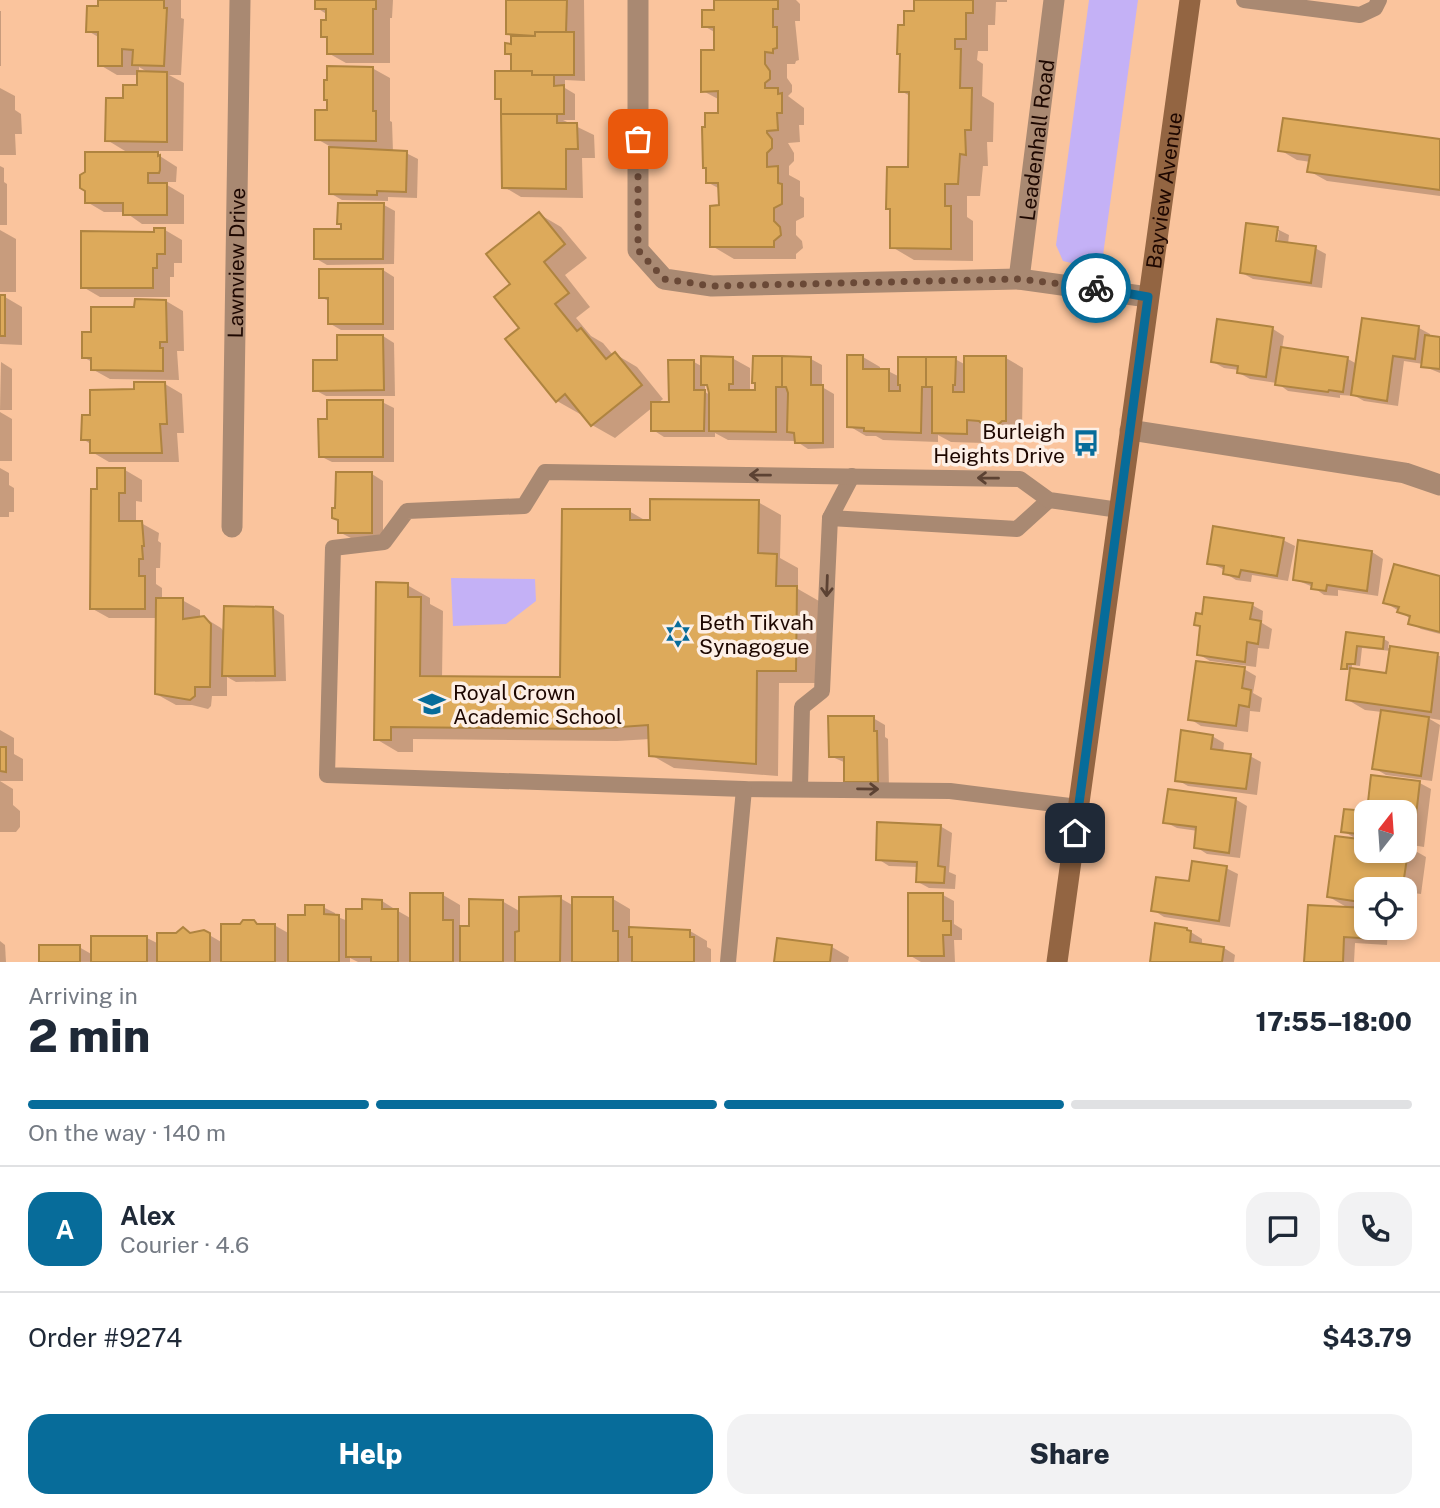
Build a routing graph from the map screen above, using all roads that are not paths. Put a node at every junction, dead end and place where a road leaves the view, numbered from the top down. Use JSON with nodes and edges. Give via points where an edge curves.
{"nodes":[{"id":1,"x":240,"y":0,"type":"edge"},
{"id":2,"x":638,"y":0,"type":"edge"},
{"id":3,"x":1054,"y":0,"type":"edge"},
{"id":4,"x":1190,"y":0,"type":"edge"},
{"id":5,"x":1244,"y":0,"type":"edge"},
{"id":6,"x":1379,"y":0,"type":"edge"},
{"id":7,"x":1019,"y":279,"type":"junction"},
{"id":8,"x":1148,"y":297,"type":"junction"},
{"id":9,"x":1130,"y":430,"type":"junction"},
{"id":10,"x":852,"y":476,"type":"junction"},
{"id":11,"x":1440,"y":485,"type":"edge"},
{"id":12,"x":1049,"y":500,"type":"junction"},
{"id":13,"x":1119,"y":510,"type":"junction"},
{"id":14,"x":830,"y":518,"type":"junction"},
{"id":15,"x":232,"y":527,"type":"dead end"},
{"id":16,"x":800,"y":788,"type":"junction"},
{"id":17,"x":744,"y":789,"type":"junction"},
{"id":18,"x":1078,"y":807,"type":"junction"},
{"id":19,"x":729,"y":962,"type":"edge"},
{"id":20,"x":1057,"y":962,"type":"edge"}],
"edges":[{"from":1,"to":15,"type":"street","name":"Lawnview Drive"},
{"from":2,"to":7,"type":"street","via":[[638,250],[664,279],[712,286]]},
{"from":3,"to":7,"type":"street","name":"Leadenhall Road"},
{"from":4,"to":8,"type":"main road","name":"Bayview Avenue"},
{"from":5,"to":6,"type":"lane","via":[[1360,15],[1375,8]]},
{"from":7,"to":8,"type":"street"},
{"from":8,"to":9,"type":"main road","name":"Bayview Avenue"},
{"from":9,"to":11,"type":"street","via":[[1405,473]]},
{"from":9,"to":13,"type":"main road","name":"Bayview Avenue"},
{"from":12,"to":10,"type":"lane","one_way":true,"via":[[1020,479]]},
{"from":10,"to":14,"type":"lane"},
{"from":10,"to":17,"type":"lane","one_way":true,"via":[[545,472],[524,506],[407,511],[384,542],[333,548],[327,775]]},
{"from":12,"to":13,"type":"lane"},
{"from":12,"to":14,"type":"lane","via":[[1017,529]]},
{"from":13,"to":18,"type":"main road","name":"Bayview Avenue"},
{"from":14,"to":16,"type":"lane","one_way":true,"via":[[822,691],[802,707]]},
{"from":16,"to":17,"type":"lane"},
{"from":16,"to":18,"type":"lane","one_way":true,"via":[[950,791]]},
{"from":17,"to":19,"type":"lane"},
{"from":18,"to":20,"type":"main road","name":"Bayview Avenue"}]}
